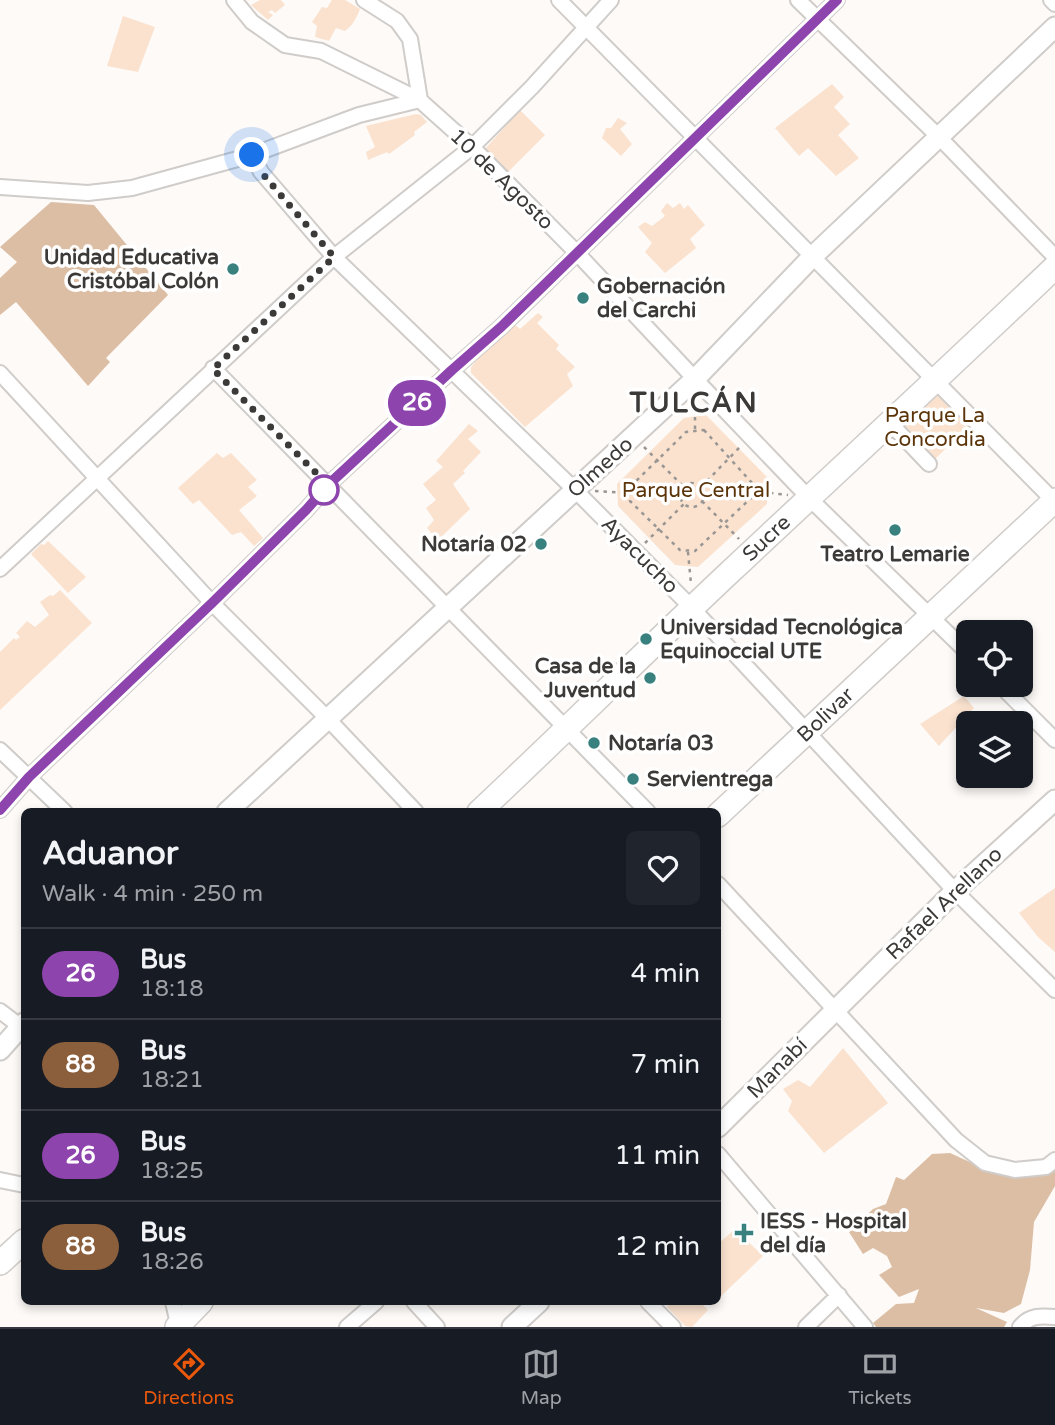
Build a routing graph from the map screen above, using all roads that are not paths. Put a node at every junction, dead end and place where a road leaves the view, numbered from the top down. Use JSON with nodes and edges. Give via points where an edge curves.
{"nodes":[{"id":1,"x":234,"y":0,"type":"edge"},
{"id":2,"x":364,"y":0,"type":"edge"},
{"id":3,"x":559,"y":0,"type":"edge"},
{"id":4,"x":611,"y":0,"type":"edge"},
{"id":5,"x":798,"y":0,"type":"edge"},
{"id":6,"x":837,"y":0,"type":"edge"},
{"id":7,"x":1051,"y":0,"type":"edge"},
{"id":8,"x":1055,"y":4,"type":"edge"},
{"id":9,"x":818,"y":19,"type":"junction"},
{"id":10,"x":586,"y":27,"type":"junction"},
{"id":11,"x":1055,"y":27,"type":"edge"},
{"id":12,"x":420,"y":100,"type":"junction"},
{"id":13,"x":940,"y":138,"type":"junction"},
{"id":14,"x":695,"y":139,"type":"junction"},
{"id":15,"x":472,"y":147,"type":"junction"},
{"id":16,"x":252,"y":155,"type":"junction"},
{"id":17,"x":0,"y":187,"type":"edge"},
{"id":18,"x":577,"y":253,"type":"junction"},
{"id":19,"x":334,"y":257,"type":"junction"},
{"id":20,"x":812,"y":257,"type":"junction"},
{"id":21,"x":1055,"y":257,"type":"edge"},
{"id":22,"x":1055,"y":267,"type":"edge"},
{"id":23,"x":213,"y":369,"type":"junction"},
{"id":24,"x":452,"y":370,"type":"junction"},
{"id":25,"x":0,"y":373,"type":"edge"},
{"id":26,"x":695,"y":379,"type":"junction"},
{"id":27,"x":935,"y":382,"type":"junction"},
{"id":28,"x":890,"y":423,"type":"junction"},
{"id":29,"x":929,"y":464,"type":"dead end"},
{"id":30,"x":97,"y":479,"type":"junction"},
{"id":31,"x":328,"y":485,"type":"junction"},
{"id":32,"x":575,"y":490,"type":"junction"},
{"id":33,"x":809,"y":498,"type":"junction"},
{"id":34,"x":1055,"y":501,"type":"edge"},
{"id":35,"x":0,"y":569,"type":"edge"},
{"id":36,"x":212,"y":603,"type":"junction"},
{"id":37,"x":447,"y":607,"type":"junction"},
{"id":38,"x":692,"y":608,"type":"junction"},
{"id":39,"x":930,"y":616,"type":"junction"},
{"id":40,"x":956,"y":641,"type":"edge"},
{"id":41,"x":1012,"y":697,"type":"edge"},
{"id":42,"x":328,"y":719,"type":"junction"},
{"id":43,"x":566,"y":730,"type":"junction"},
{"id":44,"x":807,"y":731,"type":"junction"},
{"id":45,"x":1055,"y":740,"type":"edge"},
{"id":46,"x":0,"y":750,"type":"edge"},
{"id":47,"x":29,"y":777,"type":"junction"},
{"id":48,"x":1055,"y":800,"type":"edge"},
{"id":49,"x":61,"y":808,"type":"edge"},
{"id":50,"x":231,"y":808,"type":"edge"},
{"id":51,"x":412,"y":808,"type":"edge"},
{"id":52,"x":483,"y":808,"type":"edge"},
{"id":53,"x":644,"y":808,"type":"edge"},
{"id":54,"x":0,"y":810,"type":"edge"},
{"id":55,"x":721,"y":812,"type":"edge"},
{"id":56,"x":721,"y":887,"type":"edge"},
{"id":57,"x":955,"y":891,"type":"junction"},
{"id":58,"x":1055,"y":990,"type":"edge"},
{"id":59,"x":836,"y":1009,"type":"junction"},
{"id":60,"x":0,"y":1011,"type":"edge"},
{"id":61,"x":21,"y":1024,"type":"edge"},
{"id":62,"x":21,"y":1027,"type":"edge"},
{"id":63,"x":0,"y":1050,"type":"edge"},
{"id":64,"x":721,"y":1123,"type":"edge"},
{"id":65,"x":721,"y":1157,"type":"edge"},
{"id":66,"x":1055,"y":1160,"type":"edge"},
{"id":67,"x":0,"y":1180,"type":"edge"},
{"id":68,"x":21,"y":1184,"type":"edge"},
{"id":69,"x":21,"y":1244,"type":"edge"},
{"id":70,"x":0,"y":1264,"type":"edge"},
{"id":71,"x":839,"y":1295,"type":"junction"},
{"id":72,"x":197,"y":1305,"type":"edge"},
{"id":73,"x":373,"y":1305,"type":"edge"},
{"id":74,"x":417,"y":1305,"type":"edge"},
{"id":75,"x":536,"y":1305,"type":"edge"},
{"id":76,"x":651,"y":1305,"type":"edge"},
{"id":77,"x":1055,"y":1317,"type":"edge"},
{"id":78,"x":177,"y":1320,"type":"edge"},
{"id":79,"x":515,"y":1325,"type":"edge"},
{"id":80,"x":347,"y":1327,"type":"edge"},
{"id":81,"x":437,"y":1327,"type":"edge"},
{"id":82,"x":673,"y":1327,"type":"edge"},
{"id":83,"x":806,"y":1327,"type":"edge"},
{"id":84,"x":865,"y":1327,"type":"edge"},
{"id":85,"x":1020,"y":1327,"type":"edge"}],
"edges":[{"from":1,"to":12,"type":"street","name":"10 de Agosto","via":[[253,22],[285,45],[321,51]]},
{"from":2,"to":12,"type":"street","via":[[397,21],[410,39]]},
{"from":3,"to":10,"type":"street"},
{"from":4,"to":10,"type":"street"},
{"from":5,"to":9,"type":"street"},
{"from":6,"to":9,"type":"street"},
{"from":7,"to":8,"type":"street"},
{"from":9,"to":13,"type":"street"},
{"from":9,"to":14,"type":"street"},
{"from":10,"to":14,"type":"street"},
{"from":10,"to":15,"type":"street"},
{"from":11,"to":13,"type":"street","name":"Olmedo"},
{"from":12,"to":15,"type":"street","name":"10 de Agosto"},
{"from":12,"to":16,"type":"street","via":[[359,115]]},
{"from":13,"to":20,"type":"street","name":"Olmedo"},
{"from":13,"to":21,"type":"street"},
{"from":14,"to":18,"type":"street"},
{"from":14,"to":20,"type":"street"},
{"from":15,"to":18,"type":"street","name":"10 de Agosto"},
{"from":15,"to":19,"type":"street"},
{"from":16,"to":17,"type":"street","via":[[132,188],[88,193]]},
{"from":16,"to":19,"type":"street","name":"Ayacucho","via":[[261,172]]},
{"from":18,"to":24,"type":"street"},
{"from":18,"to":26,"type":"street","name":"10 de Agosto"},
{"from":19,"to":23,"type":"street"},
{"from":19,"to":24,"type":"street","name":"Ayacucho"},
{"from":20,"to":26,"type":"street","name":"Olmedo"},
{"from":20,"to":27,"type":"street"},
{"from":22,"to":27,"type":"main road","name":"Sucre"},
{"from":23,"to":30,"type":"street"},
{"from":23,"to":31,"type":"street"},
{"from":24,"to":31,"type":"street"},
{"from":24,"to":32,"type":"street","name":"Ayacucho"},
{"from":25,"to":30,"type":"street"},
{"from":26,"to":32,"type":"street","name":"Olmedo"},
{"from":26,"to":33,"type":"street","name":"10 de Agosto"},
{"from":27,"to":28,"type":"main road","name":"Sucre"},
{"from":27,"to":34,"type":"street"},
{"from":28,"to":29,"type":"street"},
{"from":28,"to":33,"type":"main road","name":"Sucre"},
{"from":30,"to":35,"type":"street"},
{"from":30,"to":36,"type":"street"},
{"from":31,"to":36,"type":"street"},
{"from":31,"to":37,"type":"street"},
{"from":32,"to":37,"type":"street","name":"Olmedo"},
{"from":32,"to":38,"type":"street","name":"Ayacucho"},
{"from":33,"to":38,"type":"main road","name":"Sucre"},
{"from":33,"to":39,"type":"street","name":"10 de Agosto"},
{"from":34,"to":39,"type":"main road","name":"Bolivar"},
{"from":36,"to":42,"type":"street"},
{"from":36,"to":47,"type":"street"},
{"from":37,"to":42,"type":"street","name":"Olmedo"},
{"from":37,"to":43,"type":"street"},
{"from":38,"to":43,"type":"main road","name":"Sucre"},
{"from":38,"to":44,"type":"street","name":"Ayacucho"},
{"from":39,"to":40,"type":"street","name":"10 de Agosto"},
{"from":39,"to":44,"type":"main road","name":"Bolivar"},
{"from":41,"to":45,"type":"street"},
{"from":42,"to":50,"type":"street","name":"Olmedo"},
{"from":42,"to":51,"type":"street"},
{"from":43,"to":52,"type":"main road","name":"Sucre"},
{"from":43,"to":53,"type":"street"},
{"from":44,"to":55,"type":"main road","name":"Bolivar"},
{"from":44,"to":57,"type":"street","name":"Ayacucho"},
{"from":46,"to":47,"type":"street"},
{"from":47,"to":49,"type":"street"},
{"from":47,"to":54,"type":"street"},
{"from":48,"to":57,"type":"street","name":"Rafael Arellano"},
{"from":56,"to":59,"type":"street"},
{"from":57,"to":58,"type":"street","name":"Ayacucho"},
{"from":57,"to":59,"type":"street","name":"Rafael Arellano"},
{"from":59,"to":64,"type":"street","name":"Manabí"},
{"from":59,"to":66,"type":"street","via":[[956,1140],[985,1163],[1016,1171],[1046,1167]]},
{"from":60,"to":61,"type":"street"},
{"from":62,"to":63,"type":"street"},
{"from":65,"to":71,"type":"street"},
{"from":67,"to":68,"type":"street"},
{"from":69,"to":70,"type":"main road"},
{"from":71,"to":83,"type":"street"},
{"from":71,"to":84,"type":"street"},
{"from":72,"to":78,"type":"main road"},
{"from":73,"to":80,"type":"street"},
{"from":74,"to":81,"type":"street"},
{"from":75,"to":79,"type":"street"},
{"from":76,"to":82,"type":"street"},
{"from":77,"to":85,"type":"street","via":[[1034,1316]]}]}
